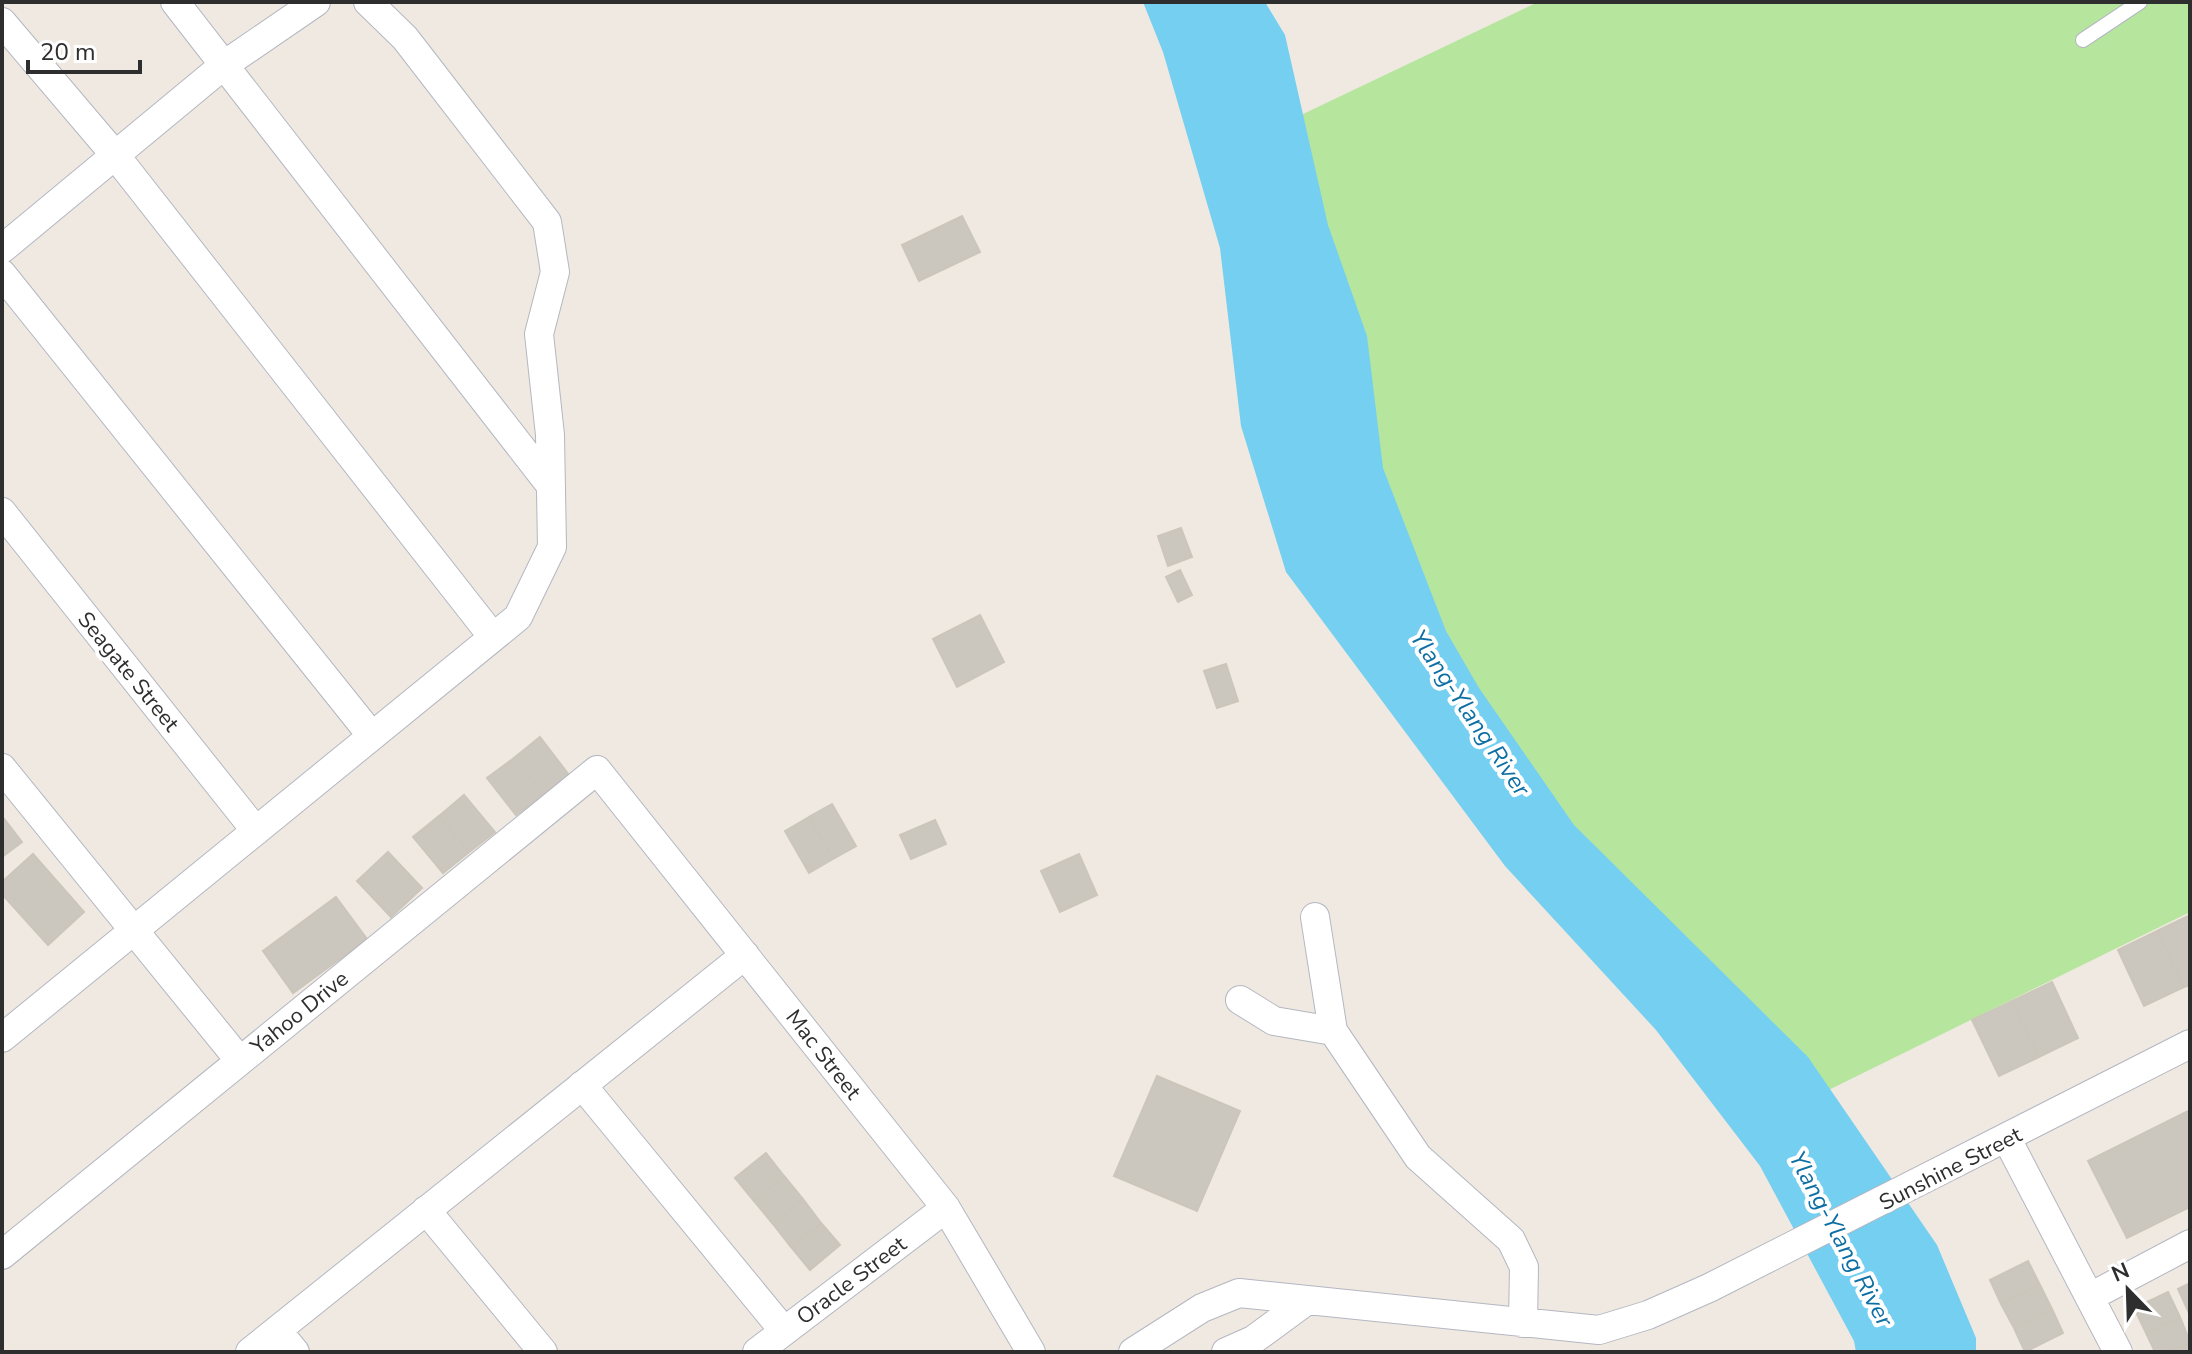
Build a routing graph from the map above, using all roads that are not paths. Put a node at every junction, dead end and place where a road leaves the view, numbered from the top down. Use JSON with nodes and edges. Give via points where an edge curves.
{"nodes":[{"id":1,"x":175,"y":2,"type":"edge"},
{"id":2,"x":316,"y":2,"type":"edge"},
{"id":3,"x":368,"y":2,"type":"edge"},
{"id":4,"x":2140,"y":2,"type":"edge"},
{"id":5,"x":2,"y":22,"type":"edge"},
{"id":6,"x":2083,"y":40,"type":"dead end"},
{"id":7,"x":224,"y":65,"type":"junction"},
{"id":8,"x":115,"y":155,"type":"junction"},
{"id":9,"x":2,"y":249,"type":"edge"},
{"id":10,"x":2,"y":274,"type":"edge"},
{"id":11,"x":551,"y":486,"type":"junction"},
{"id":12,"x":2,"y":512,"type":"edge"},
{"id":13,"x":493,"y":637,"type":"junction"},
{"id":14,"x":372,"y":736,"type":"junction"},
{"id":15,"x":2,"y":768,"type":"edge"},
{"id":16,"x":597,"y":770,"type":"joint"},
{"id":17,"x":256,"y":831,"type":"junction"},
{"id":18,"x":1315,"y":917,"type":"dead end"},
{"id":19,"x":134,"y":931,"type":"junction"},
{"id":20,"x":745,"y":955,"type":"junction"},
{"id":21,"x":1240,"y":1000,"type":"dead end"},
{"id":22,"x":5,"y":1029,"type":"edge"},
{"id":23,"x":1333,"y":1031,"type":"junction"},
{"id":24,"x":2190,"y":1044,"type":"edge"},
{"id":25,"x":240,"y":1061,"type":"junction"},
{"id":26,"x":582,"y":1085,"type":"junction"},
{"id":27,"x":2007,"y":1139,"type":"junction"},
{"id":28,"x":946,"y":1208,"type":"junction"},
{"id":29,"x":426,"y":1210,"type":"junction"},
{"id":30,"x":2190,"y":1244,"type":"edge"},
{"id":31,"x":2,"y":1255,"type":"edge"},
{"id":32,"x":2090,"y":1297,"type":"junction"},
{"id":33,"x":1305,"y":1302,"type":"junction"},
{"id":34,"x":1523,"y":1323,"type":"junction"},
{"id":35,"x":784,"y":1331,"type":"junction"},
{"id":36,"x":286,"y":1341,"type":"edge"},
{"id":37,"x":250,"y":1352,"type":"edge"},
{"id":38,"x":543,"y":1352,"type":"edge"},
{"id":39,"x":757,"y":1352,"type":"edge"},
{"id":40,"x":1031,"y":1352,"type":"edge"},
{"id":41,"x":1133,"y":1352,"type":"edge"},
{"id":42,"x":1226,"y":1352,"type":"edge"},
{"id":43,"x":2118,"y":1352,"type":"edge"}],
"edges":[{"from":1,"to":7,"type":"street"},
{"from":2,"to":7,"type":"street"},
{"from":3,"to":11,"type":"street","via":[[405,38],[547,222],[555,272],[539,334]]},
{"from":4,"to":6,"type":"lane"},
{"from":5,"to":8,"type":"street"},
{"from":7,"to":8,"type":"street"},
{"from":7,"to":11,"type":"street"},
{"from":8,"to":9,"type":"street"},
{"from":8,"to":13,"type":"street"},
{"from":10,"to":14,"type":"street"},
{"from":11,"to":13,"type":"street","via":[[552,547],[518,617]]},
{"from":12,"to":17,"type":"street","name":"Seagate Street"},
{"from":13,"to":14,"type":"street"},
{"from":14,"to":17,"type":"street"},
{"from":15,"to":19,"type":"street"},
{"from":16,"to":20,"type":"street","name":"Mac Street"},
{"from":16,"to":25,"type":"street","name":"Yahoo Drive"},
{"from":17,"to":19,"type":"street"},
{"from":18,"to":23,"type":"street"},
{"from":19,"to":22,"type":"street"},
{"from":19,"to":25,"type":"street"},
{"from":20,"to":26,"type":"street"},
{"from":20,"to":28,"type":"street","name":"Mac Street"},
{"from":21,"to":23,"type":"street","via":[[1274,1021]]},
{"from":23,"to":34,"type":"street","via":[[1418,1157],[1511,1240],[1524,1267]]},
{"from":24,"to":27,"type":"street","name":"Sunshine Street"},
{"from":25,"to":31,"type":"street","name":"Yahoo Drive"},
{"from":26,"to":29,"type":"street"},
{"from":26,"to":35,"type":"street"},
{"from":27,"to":32,"type":"street"},
{"from":27,"to":34,"type":"street","name":"Sunshine Street","via":[[1648,1315],[1599,1330]]},
{"from":28,"to":35,"type":"street","name":"Oracle Street"},
{"from":28,"to":40,"type":"street","name":"Mac Street"},
{"from":29,"to":36,"type":"street"},
{"from":29,"to":38,"type":"street"},
{"from":30,"to":32,"type":"street"},
{"from":32,"to":43,"type":"street"},
{"from":33,"to":34,"type":"street","name":"Sunshine Street"},
{"from":33,"to":41,"type":"street","name":"Sunshine Street","via":[[1239,1293],[1202,1308]]},
{"from":33,"to":42,"type":"street","via":[[1253,1340]]},
{"from":35,"to":39,"type":"street","name":"Oracle Street"},
{"from":36,"to":37,"type":"street"}]}
